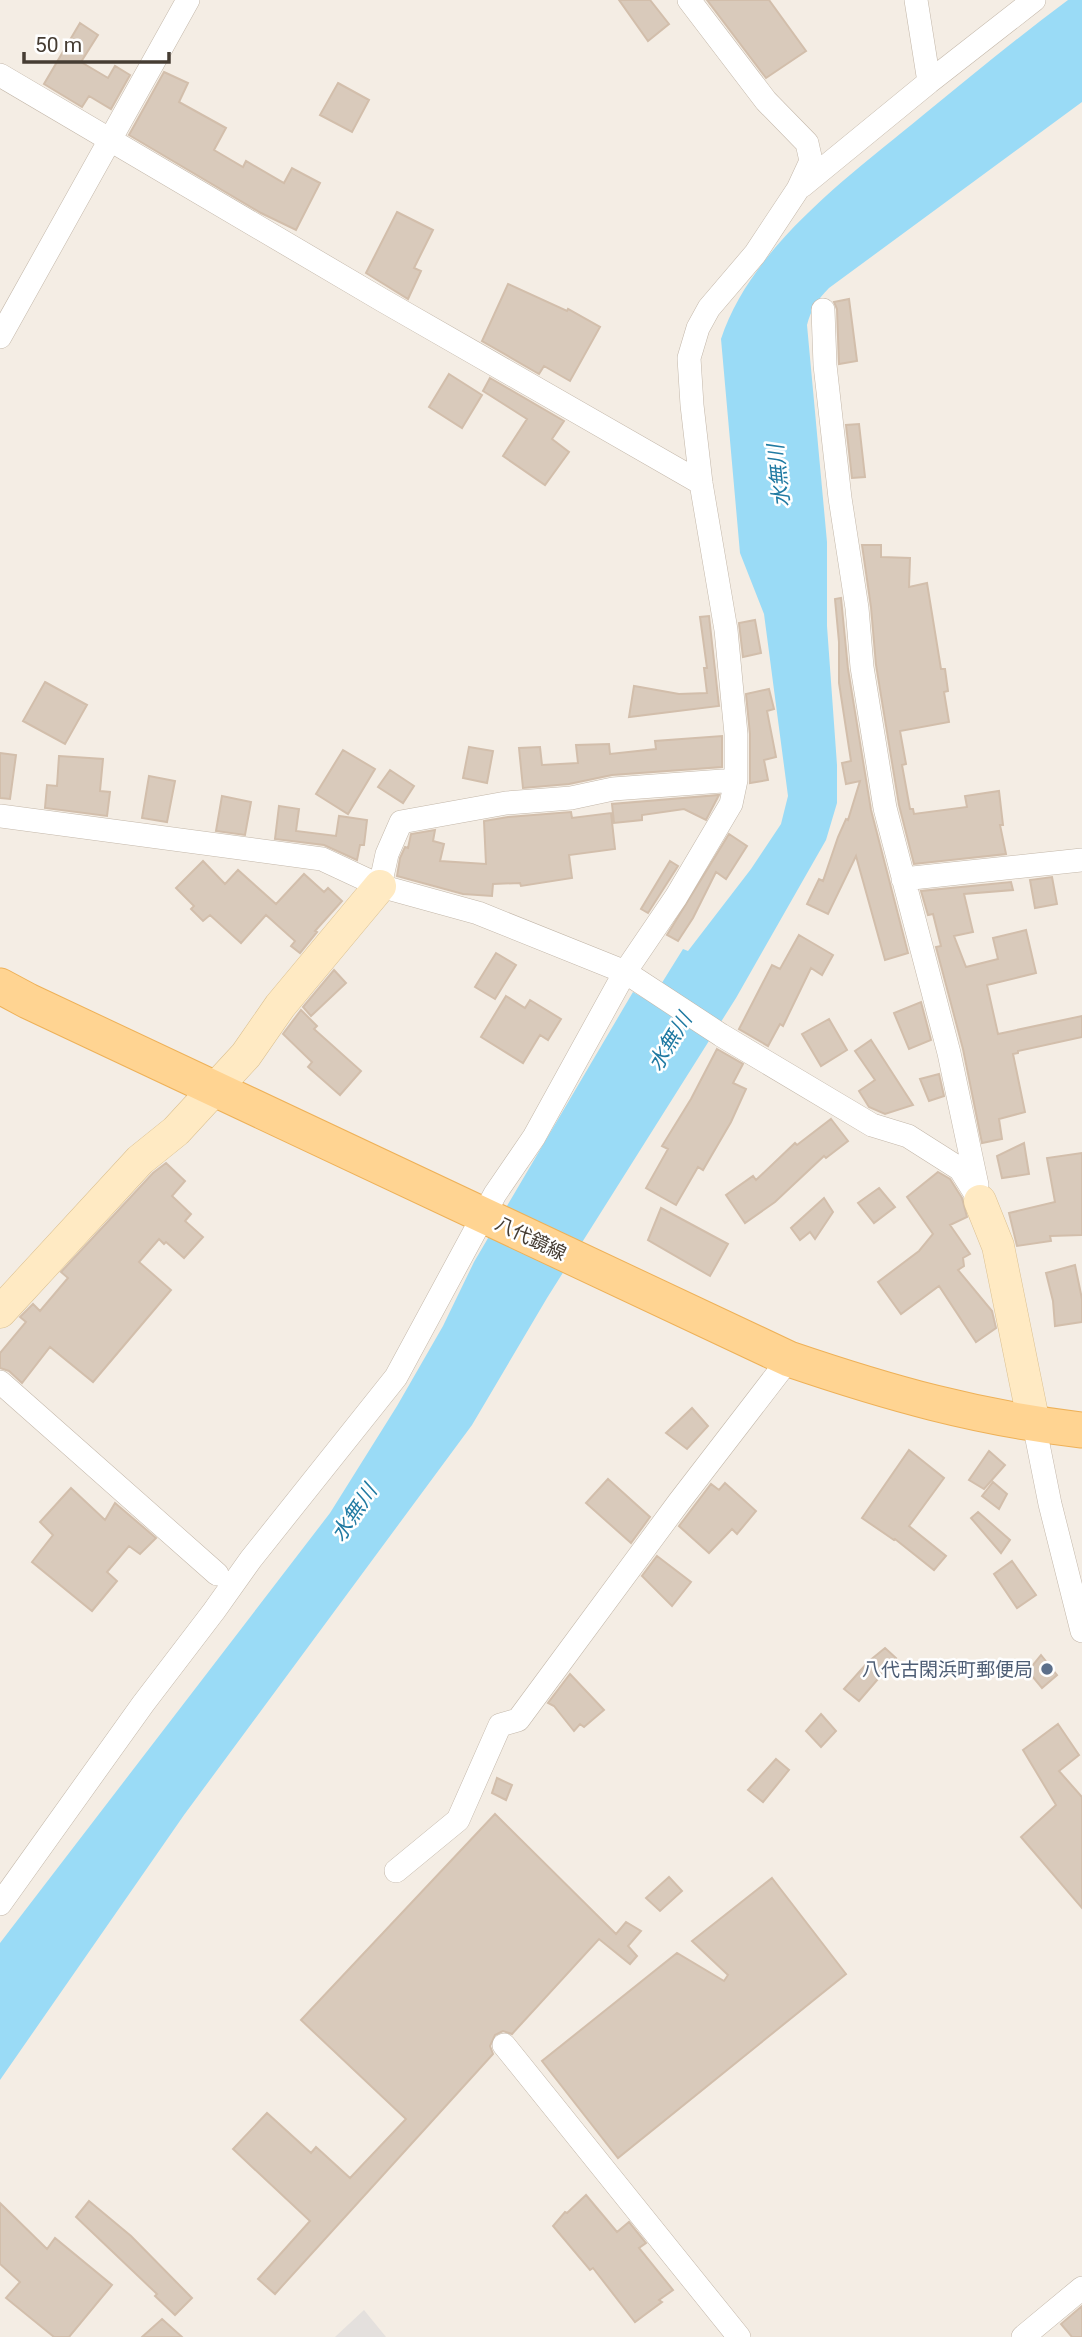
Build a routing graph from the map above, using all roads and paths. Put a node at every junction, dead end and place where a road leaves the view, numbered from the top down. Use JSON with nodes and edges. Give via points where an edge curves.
{"nodes":[{"id":1,"x":188,"y":0,"type":"edge"},
{"id":2,"x":689,"y":0,"type":"edge"},
{"id":3,"x":916,"y":0,"type":"edge"},
{"id":4,"x":1034,"y":0,"type":"edge"},
{"id":5,"x":0,"y":75,"type":"edge"},
{"id":6,"x":929,"y":82,"type":"junction"},
{"id":7,"x":111,"y":140,"type":"junction"},
{"id":8,"x":798,"y":189,"type":"junction"},
{"id":9,"x":823,"y":310,"type":"dead end"},
{"id":10,"x":0,"y":337,"type":"edge"},
{"id":11,"x":701,"y":483,"type":"junction"},
{"id":12,"x":736,"y":780,"type":"junction"},
{"id":13,"x":0,"y":816,"type":"edge"},
{"id":14,"x":1082,"y":860,"type":"edge"},
{"id":15,"x":903,"y":879,"type":"junction"},
{"id":16,"x":380,"y":886,"type":"junction"},
{"id":17,"x":625,"y":972,"type":"junction"},
{"id":18,"x":0,"y":985,"type":"edge"},
{"id":19,"x":214,"y":1088,"type":"junction"},
{"id":20,"x":980,"y":1201,"type":"junction"},
{"id":21,"x":486,"y":1216,"type":"junction"},
{"id":22,"x":0,"y":1312,"type":"edge"},
{"id":23,"x":789,"y":1359,"type":"junction"},
{"id":24,"x":0,"y":1382,"type":"edge"},
{"id":25,"x":1034,"y":1424,"type":"junction"},
{"id":26,"x":1082,"y":1430,"type":"edge"},
{"id":27,"x":217,"y":1574,"type":"dead end"},
{"id":28,"x":1082,"y":1631,"type":"edge"},
{"id":29,"x":396,"y":1871,"type":"dead end"},
{"id":30,"x":0,"y":1904,"type":"edge"},
{"id":31,"x":504,"y":2045,"type":"dead end"},
{"id":32,"x":1082,"y":2288,"type":"edge"},
{"id":33,"x":739,"y":2337,"type":"edge"},
{"id":34,"x":1023,"y":2337,"type":"edge"}],
"edges":[{"from":1,"to":7,"type":"street"},
{"from":2,"to":8,"type":"street","via":[[766,101],[807,144],[811,161]]},
{"from":3,"to":6,"type":"street"},
{"from":4,"to":6,"type":"street"},
{"from":5,"to":7,"type":"street"},
{"from":6,"to":8,"type":"street"},
{"from":7,"to":10,"type":"street"},
{"from":7,"to":11,"type":"street"},
{"from":8,"to":11,"type":"street","via":[[698,328],[689,358]]},
{"from":9,"to":15,"type":"street","via":[[839,498],[862,667],[885,808]]},
{"from":11,"to":12,"type":"street","via":[[726,630]]},
{"from":12,"to":16,"type":"street","via":[[612,789],[401,822]]},
{"from":12,"to":17,"type":"street","via":[[731,804]]},
{"from":13,"to":16,"type":"street","via":[[322,859]]},
{"from":14,"to":15,"type":"street"},
{"from":15,"to":20,"type":"street","via":[[949,1053]]},
{"from":16,"to":17,"type":"street","via":[[478,913]]},
{"from":16,"to":19,"type":"street","via":[[280,1006],[246,1055]]},
{"from":17,"to":20,"type":"street","via":[[873,1125],[908,1136],[960,1168]]},
{"from":17,"to":21,"type":"street"},
{"from":18,"to":19,"type":"main road","name":"八代鏡線"},
{"from":19,"to":21,"type":"main road","name":"八代鏡線"},
{"from":19,"to":22,"type":"street","via":[[176,1131],[140,1160]]},
{"from":20,"to":25,"type":"street","via":[[998,1246]]},
{"from":21,"to":23,"type":"main road","name":"八代鏡線"},
{"from":21,"to":30,"type":"street","via":[[396,1377],[251,1559]]},
{"from":23,"to":25,"type":"main road","name":"八代鏡線","via":[[956,1410]]},
{"from":23,"to":29,"type":"street","via":[[518,1720],[500,1725],[458,1820]]},
{"from":24,"to":27,"type":"street"},
{"from":25,"to":26,"type":"main road","name":"八代鏡線"},
{"from":25,"to":28,"type":"street"},
{"from":31,"to":33,"type":"street"},
{"from":32,"to":34,"type":"street"}]}
